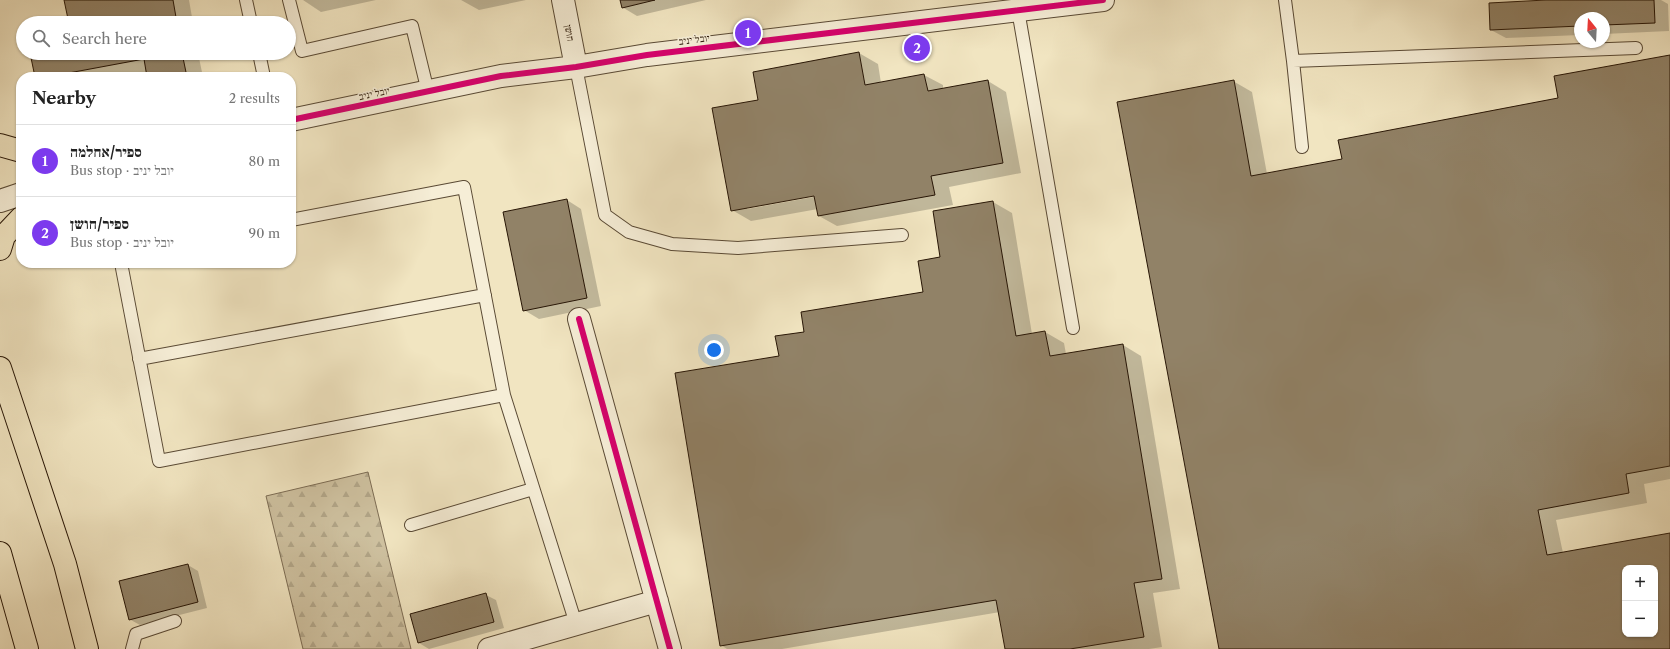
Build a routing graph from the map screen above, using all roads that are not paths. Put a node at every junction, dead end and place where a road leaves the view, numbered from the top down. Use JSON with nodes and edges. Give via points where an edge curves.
{"nodes":[{"id":1,"x":246,"y":0,"type":"edge"},
{"id":2,"x":290,"y":0,"type":"edge"},
{"id":3,"x":564,"y":0,"type":"edge"},
{"id":4,"x":1103,"y":0,"type":"edge"},
{"id":5,"x":1284,"y":0,"type":"edge"},
{"id":6,"x":1018,"y":10,"type":"junction"},
{"id":7,"x":249,"y":16,"type":"edge"},
{"id":8,"x":294,"y":16,"type":"edge"},
{"id":9,"x":296,"y":25,"type":"edge"},
{"id":10,"x":1636,"y":48,"type":"dead end"},
{"id":11,"x":260,"y":60,"type":"edge"},
{"id":12,"x":1293,"y":61,"type":"junction"},
{"id":13,"x":576,"y":67,"type":"junction"},
{"id":14,"x":263,"y":72,"type":"edge"},
{"id":15,"x":428,"y":92,"type":"junction"},
{"id":16,"x":296,"y":119,"type":"edge"},
{"id":17,"x":0,"y":145,"type":"edge"},
{"id":18,"x":1302,"y":147,"type":"dead end"},
{"id":19,"x":16,"y":150,"type":"edge"},
{"id":20,"x":16,"y":196,"type":"edge"},
{"id":21,"x":0,"y":201,"type":"edge"},
{"id":22,"x":296,"y":219,"type":"edge"},
{"id":23,"x":16,"y":223,"type":"edge"},
{"id":24,"x":902,"y":235,"type":"dead end"},
{"id":25,"x":0,"y":249,"type":"edge"},
{"id":26,"x":122,"y":268,"type":"edge"},
{"id":27,"x":485,"y":295,"type":"junction"},
{"id":28,"x":580,"y":319,"type":"dead end"},
{"id":29,"x":1073,"y":328,"type":"dead end"},
{"id":30,"x":139,"y":359,"type":"junction"},
{"id":31,"x":0,"y":368,"type":"edge"},
{"id":32,"x":504,"y":395,"type":"junction"},
{"id":33,"x":533,"y":489,"type":"junction"},
{"id":34,"x":412,"y":525,"type":"dead end"},
{"id":35,"x":0,"y":553,"type":"edge"},
{"id":36,"x":656,"y":601,"type":"junction"},
{"id":37,"x":175,"y":621,"type":"dead end"},
{"id":38,"x":576,"y":624,"type":"junction"},
{"id":39,"x":27,"y":649,"type":"edge"},
{"id":40,"x":87,"y":649,"type":"edge"},
{"id":41,"x":132,"y":649,"type":"edge"},
{"id":42,"x":489,"y":649,"type":"edge"},
{"id":43,"x":670,"y":649,"type":"edge"}],
"edges":[{"from":1,"to":7,"type":"lane"},
{"from":2,"to":8,"type":"lane"},
{"from":3,"to":13,"type":"street","name":"חושן"},
{"from":4,"to":6,"type":"street","name":"יובל יניב"},
{"from":5,"to":12,"type":"lane"},
{"from":6,"to":13,"type":"street","name":"יובל יניב","via":[[647,55]]},
{"from":6,"to":29,"type":"lane"},
{"from":9,"to":15,"type":"lane","via":[[302,50],[412,26]]},
{"from":10,"to":12,"type":"lane"},
{"from":11,"to":14,"type":"lane"},
{"from":12,"to":18,"type":"lane"},
{"from":13,"to":15,"type":"street","name":"יובל יניב","via":[[501,76]]},
{"from":13,"to":24,"type":"lane","via":[[605,215],[629,232],[672,244],[738,248]]},
{"from":15,"to":16,"type":"street","name":"יובל יניב"},
{"from":17,"to":19,"type":"highway"},
{"from":20,"to":21,"type":"street"},
{"from":22,"to":27,"type":"lane","via":[[464,186]]},
{"from":23,"to":25,"type":"highway","via":[[4,236]]},
{"from":26,"to":30,"type":"lane"},
{"from":27,"to":30,"type":"lane"},
{"from":27,"to":32,"type":"lane"},
{"from":28,"to":36,"type":"street"},
{"from":30,"to":32,"type":"lane","via":[[159,461]]},
{"from":31,"to":40,"type":"highway","via":[[65,564]]},
{"from":32,"to":33,"type":"lane"},
{"from":33,"to":34,"type":"lane"},
{"from":33,"to":38,"type":"lane"},
{"from":35,"to":39,"type":"highway"},
{"from":36,"to":38,"type":"street"},
{"from":36,"to":43,"type":"street"},
{"from":37,"to":41,"type":"lane","via":[[136,634]]},
{"from":38,"to":42,"type":"street"}]}
